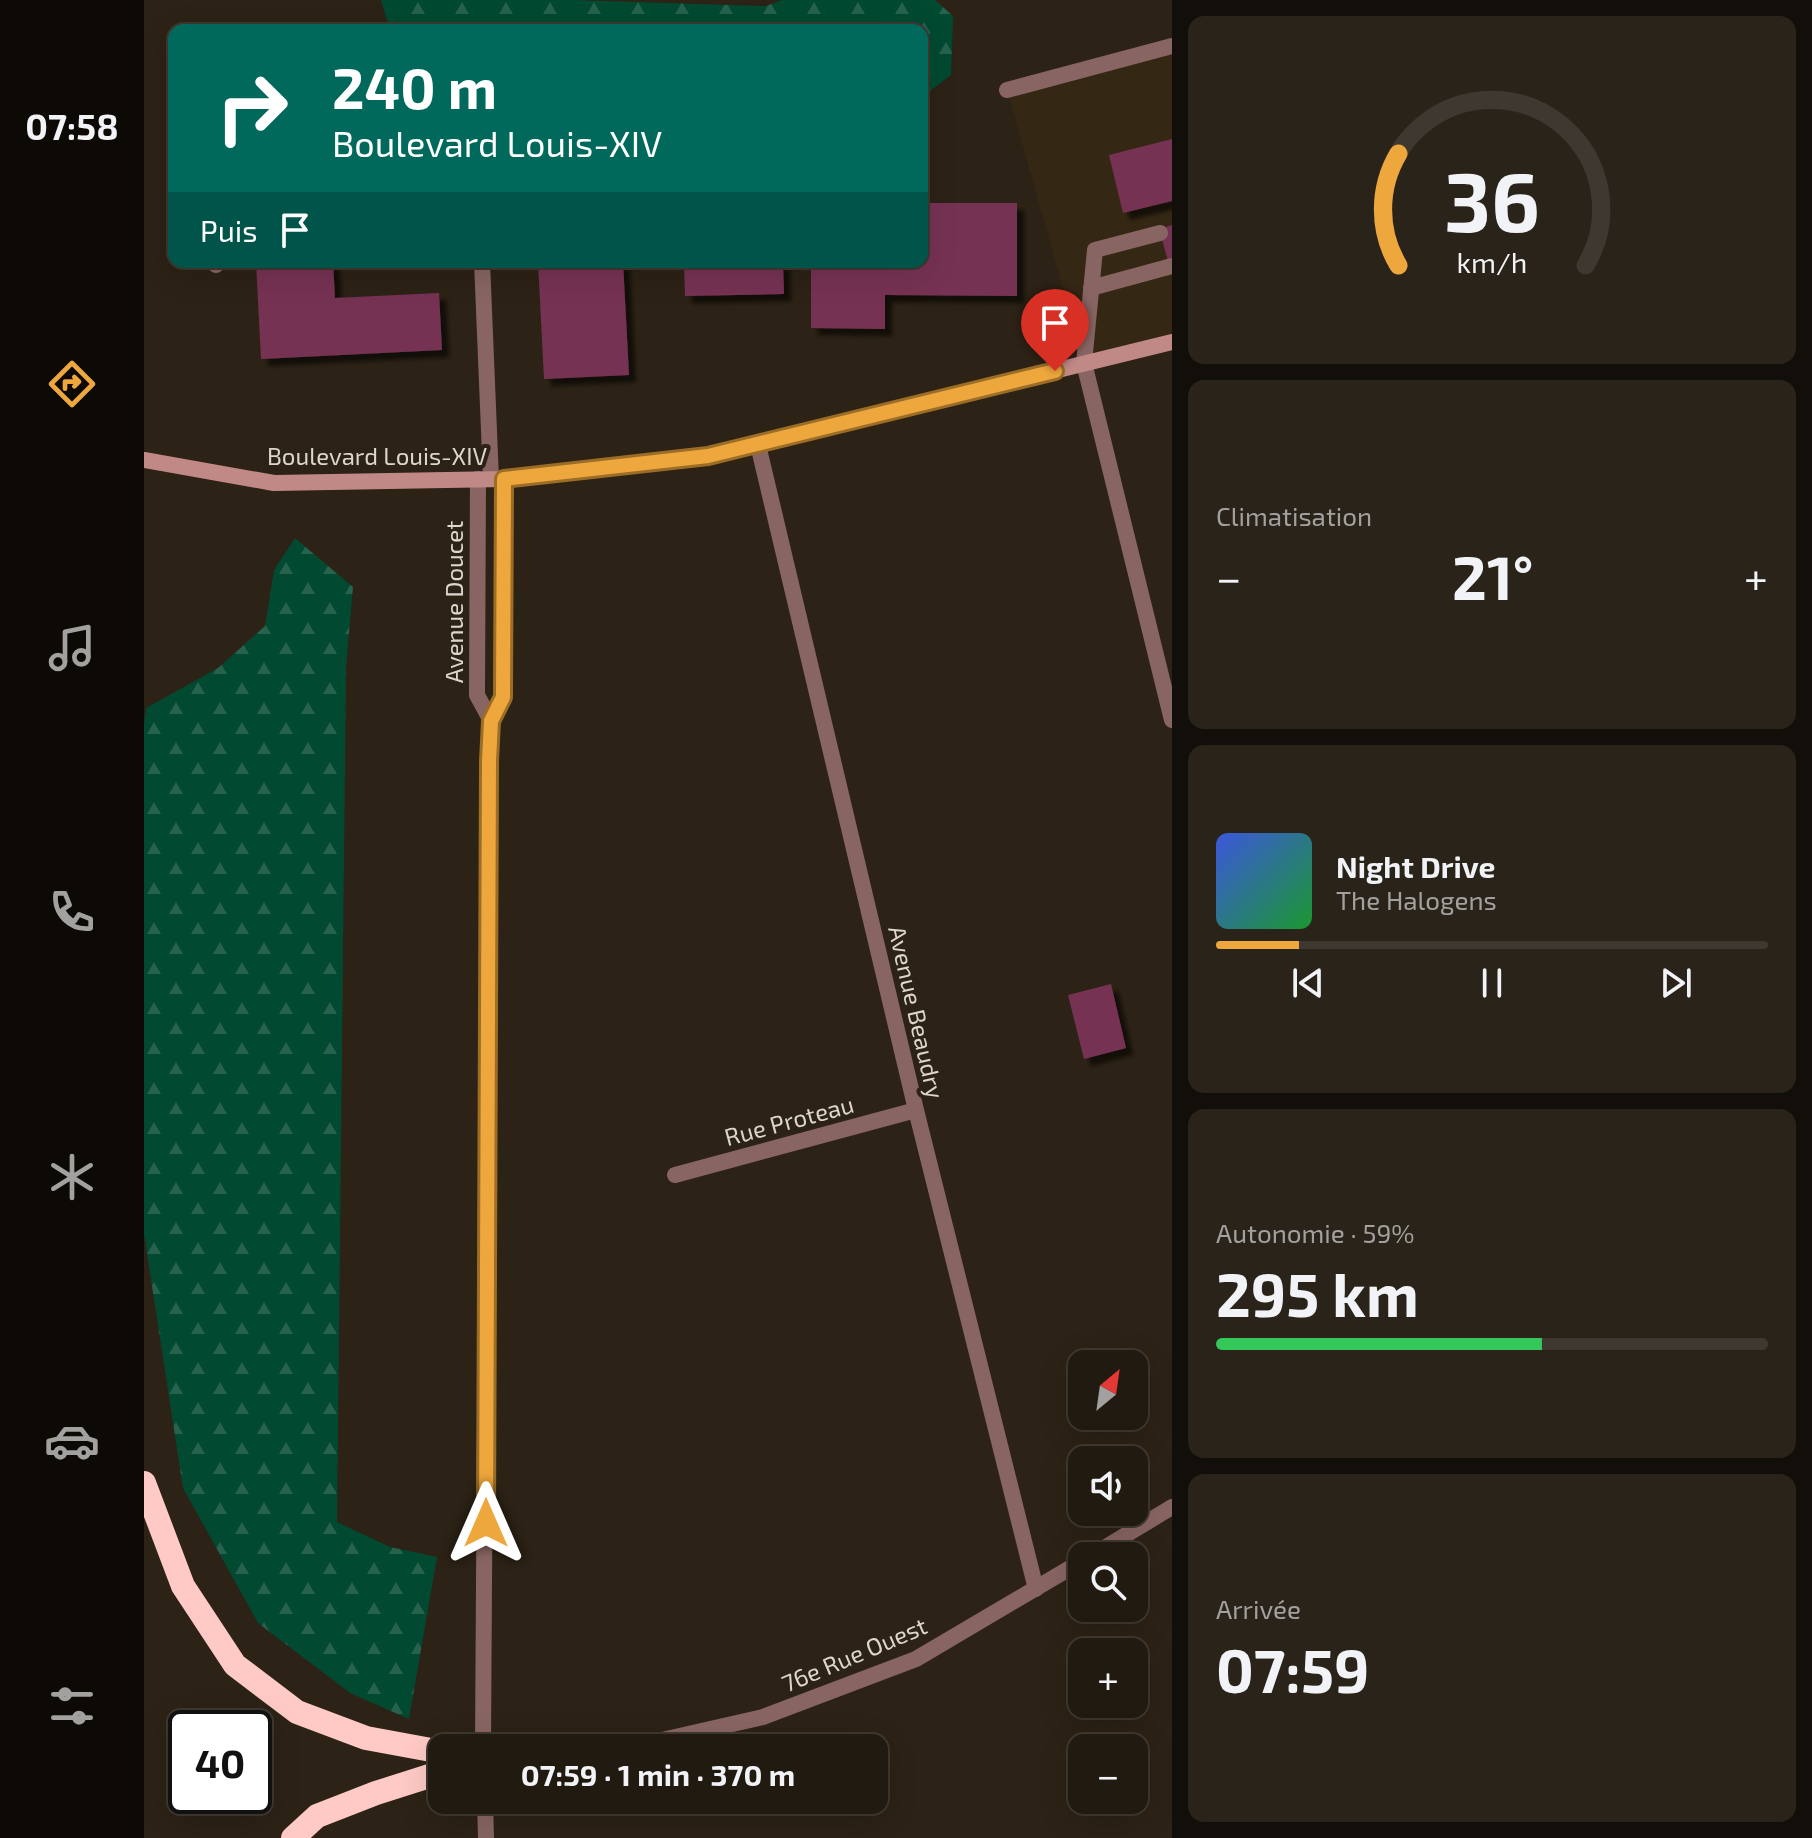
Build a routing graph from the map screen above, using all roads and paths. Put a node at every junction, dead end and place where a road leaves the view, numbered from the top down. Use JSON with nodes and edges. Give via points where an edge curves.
{"nodes":[{"id":1,"x":1172,"y":46,"type":"edge"},
{"id":2,"x":1007,"y":90,"type":"dead end"},
{"id":3,"x":1160,"y":233,"type":"dead end"},
{"id":4,"x":1172,"y":266,"type":"edge"},
{"id":5,"x":482,"y":268,"type":"edge"},
{"id":6,"x":1091,"y":288,"type":"junction"},
{"id":7,"x":1172,"y":342,"type":"edge"},
{"id":8,"x":1084,"y":363,"type":"junction"},
{"id":9,"x":758,"y":445,"type":"junction"},
{"id":10,"x":144,"y":460,"type":"edge"},
{"id":11,"x":491,"y":479,"type":"junction"},
{"id":12,"x":1172,"y":720,"type":"edge"},
{"id":13,"x":491,"y":721,"type":"junction"},
{"id":14,"x":916,"y":1110,"type":"junction"},
{"id":15,"x":675,"y":1175,"type":"dead end"},
{"id":16,"x":144,"y":1483,"type":"edge"},
{"id":17,"x":1172,"y":1507,"type":"edge"},
{"id":18,"x":1114,"y":1542,"type":"edge"},
{"id":19,"x":1068,"y":1570,"type":"edge"},
{"id":20,"x":1036,"y":1589,"type":"junction"},
{"id":21,"x":483,"y":1734,"type":"edge"},
{"id":22,"x":688,"y":1734,"type":"edge"},
{"id":23,"x":428,"y":1749,"type":"edge"},
{"id":24,"x":428,"y":1776,"type":"edge"},
{"id":25,"x":485,"y":1814,"type":"edge"},
{"id":26,"x":293,"y":1838,"type":"edge"},
{"id":27,"x":486,"y":1838,"type":"edge"}],
"edges":[{"from":1,"to":2,"type":"street"},
{"from":3,"to":6,"type":"street","via":[[1095,250]]},
{"from":4,"to":6,"type":"street"},
{"from":5,"to":11,"type":"street"},
{"from":6,"to":8,"type":"street"},
{"from":7,"to":8,"type":"main road","name":"Boulevard Louis-XIV"},
{"from":8,"to":9,"type":"main road","name":"Boulevard Louis-XIV"},
{"from":8,"to":12,"type":"street"},
{"from":9,"to":11,"type":"main road","name":"Boulevard Louis-XIV","via":[[708,456]]},
{"from":9,"to":14,"type":"street","name":"Avenue Beaudry"},
{"from":10,"to":11,"type":"main road","name":"Boulevard Louis-XIV","via":[[274,483]]},
{"from":11,"to":13,"type":"street","name":"Avenue Doucet","via":[[503,697]]},
{"from":11,"to":13,"type":"street","name":"Avenue Doucet","via":[[477,695]]},
{"from":13,"to":21,"type":"street","name":"Avenue Doucet"},
{"from":14,"to":15,"type":"street","name":"Rue Proteau"},
{"from":14,"to":20,"type":"street","name":"Avenue Beaudry"},
{"from":16,"to":23,"type":"highway","via":[[183,1586],[235,1665],[297,1712],[366,1738]]},
{"from":17,"to":18,"type":"street"},
{"from":19,"to":20,"type":"street","name":"76e Rue Ouest"},
{"from":20,"to":22,"type":"street","name":"76e Rue Ouest","via":[[916,1659],[763,1717]]},
{"from":24,"to":26,"type":"highway","via":[[317,1816]]},
{"from":25,"to":27,"type":"street"}]}
